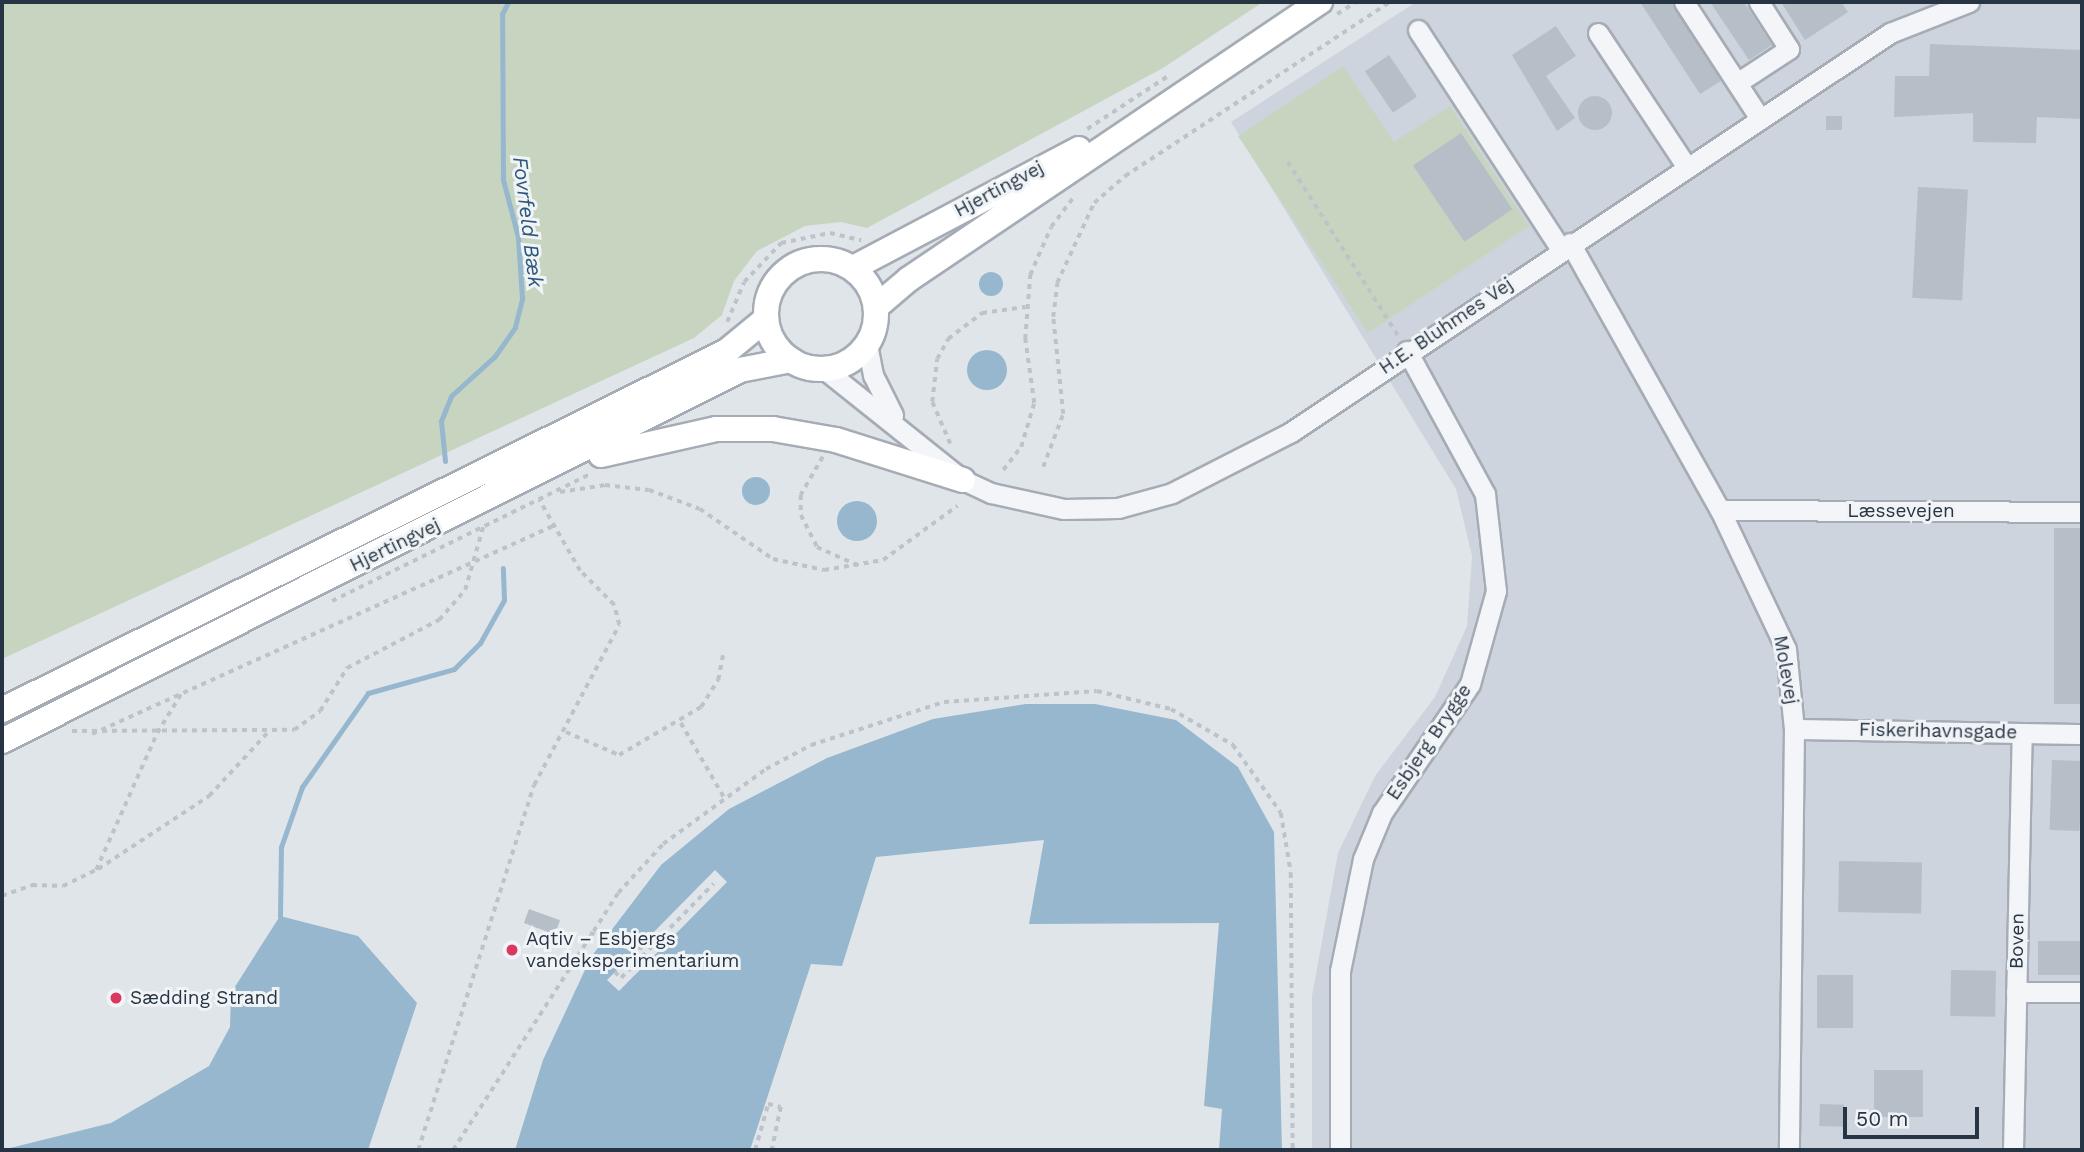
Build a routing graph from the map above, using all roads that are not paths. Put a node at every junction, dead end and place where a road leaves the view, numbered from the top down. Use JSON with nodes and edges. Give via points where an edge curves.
{"nodes":[{"id":1,"x":1684,"y":2,"type":"edge"},
{"id":2,"x":1759,"y":2,"type":"edge"},
{"id":3,"x":1969,"y":2,"type":"edge"},
{"id":4,"x":1326,"y":9,"type":"edge"},
{"id":5,"x":1418,"y":30,"type":"dead end"},
{"id":6,"x":1598,"y":33,"type":"dead end"},
{"id":7,"x":1737,"y":83,"type":"junction"},
{"id":8,"x":1149,"y":116,"type":"junction"},
{"id":9,"x":1759,"y":117,"type":"junction"},
{"id":10,"x":1686,"y":166,"type":"junction"},
{"id":11,"x":1565,"y":246,"type":"junction"},
{"id":12,"x":853,"y":268,"type":"junction"},
{"id":13,"x":876,"y":307,"type":"junction"},
{"id":14,"x":766,"y":319,"type":"junction"},
{"id":15,"x":867,"y":344,"type":"junction"},
{"id":16,"x":1407,"y":351,"type":"junction"},
{"id":17,"x":791,"y":360,"type":"junction"},
{"id":18,"x":824,"y":369,"type":"junction"},
{"id":19,"x":901,"y":428,"type":"junction"},
{"id":20,"x":961,"y":494,"type":"junction"},
{"id":21,"x":1720,"y":510,"type":"junction"},
{"id":22,"x":2082,"y":512,"type":"edge"},
{"id":23,"x":427,"y":530,"type":"junction"},
{"id":24,"x":2,"y":710,"type":"edge"},
{"id":25,"x":1794,"y":729,"type":"junction"},
{"id":26,"x":2022,"y":733,"type":"junction"},
{"id":27,"x":2082,"y":734,"type":"edge"},
{"id":28,"x":2,"y":741,"type":"edge"},
{"id":29,"x":2016,"y":992,"type":"junction"},
{"id":30,"x":2082,"y":992,"type":"edge"},
{"id":31,"x":1340,"y":1150,"type":"edge"},
{"id":32,"x":1790,"y":1150,"type":"edge"},
{"id":33,"x":2013,"y":1150,"type":"edge"}],
"edges":[{"from":1,"to":7,"type":"street"},
{"from":2,"to":7,"type":"street","via":[[1789,49]]},
{"from":3,"to":9,"type":"street","name":"H.E. Bluhmes Vej","via":[[1891,33]]},
{"from":4,"to":8,"type":"main road","name":"Hjertingvej"},
{"from":5,"to":11,"type":"street","name":"Molevej"},
{"from":6,"to":10,"type":"street"},
{"from":7,"to":9,"type":"street"},
{"from":8,"to":12,"type":"main road","name":"Hjertingvej","via":[[989,191],[890,254]]},
{"from":8,"to":13,"type":"main road","name":"Hjertingvej"},
{"from":9,"to":10,"type":"street","name":"H.E. Bluhmes Vej"},
{"from":10,"to":11,"type":"street","name":"H.E. Bluhmes Vej"},
{"from":11,"to":16,"type":"street","name":"H.E. Bluhmes Vej"},
{"from":11,"to":21,"type":"street","name":"Molevej"},
{"from":12,"to":13,"type":"main road"},
{"from":12,"to":14,"type":"main road","via":[[819,258],[786,271],[774,284]]},
{"from":13,"to":15,"type":"main road"},
{"from":14,"to":17,"type":"main road"},
{"from":14,"to":24,"type":"main road","name":"Hjertingvej","via":[[727,351]]},
{"from":15,"to":18,"type":"main road","via":[[849,361]]},
{"from":15,"to":19,"type":"street","name":"H.E. Bluhmes Vej","via":[[873,375]]},
{"from":16,"to":20,"type":"street","name":"H.E. Bluhmes Vej","via":[[1291,432],[1219,474],[1139,502],[1091,509]]},
{"from":16,"to":31,"type":"street","name":"Esbjerg Brygge","via":[[1485,494],[1496,591],[1470,684],[1382,813],[1363,859],[1340,971]]},
{"from":17,"to":18,"type":"main road"},
{"from":17,"to":23,"type":"main road","name":"Hjertingvej","via":[[740,370]]},
{"from":18,"to":19,"type":"street","name":"H.E. Bluhmes Vej"},
{"from":19,"to":20,"type":"street","name":"H.E. Bluhmes Vej"},
{"from":20,"to":23,"type":"main road","via":[[836,440],[773,429],[716,429],[642,441]]},
{"from":21,"to":22,"type":"street","name":"Læssevejen"},
{"from":21,"to":25,"type":"street","name":"Molevej","via":[[1783,639]]},
{"from":23,"to":28,"type":"main road","name":"Hjertingvej"},
{"from":25,"to":26,"type":"street","name":"Fiskerihavnsgade"},
{"from":25,"to":32,"type":"street","name":"Molevej"},
{"from":26,"to":27,"type":"street","name":"Fiskerihavnsgade"},
{"from":26,"to":29,"type":"street","name":"Boven"},
{"from":29,"to":30,"type":"street"},
{"from":29,"to":33,"type":"street","name":"Boven"}]}
